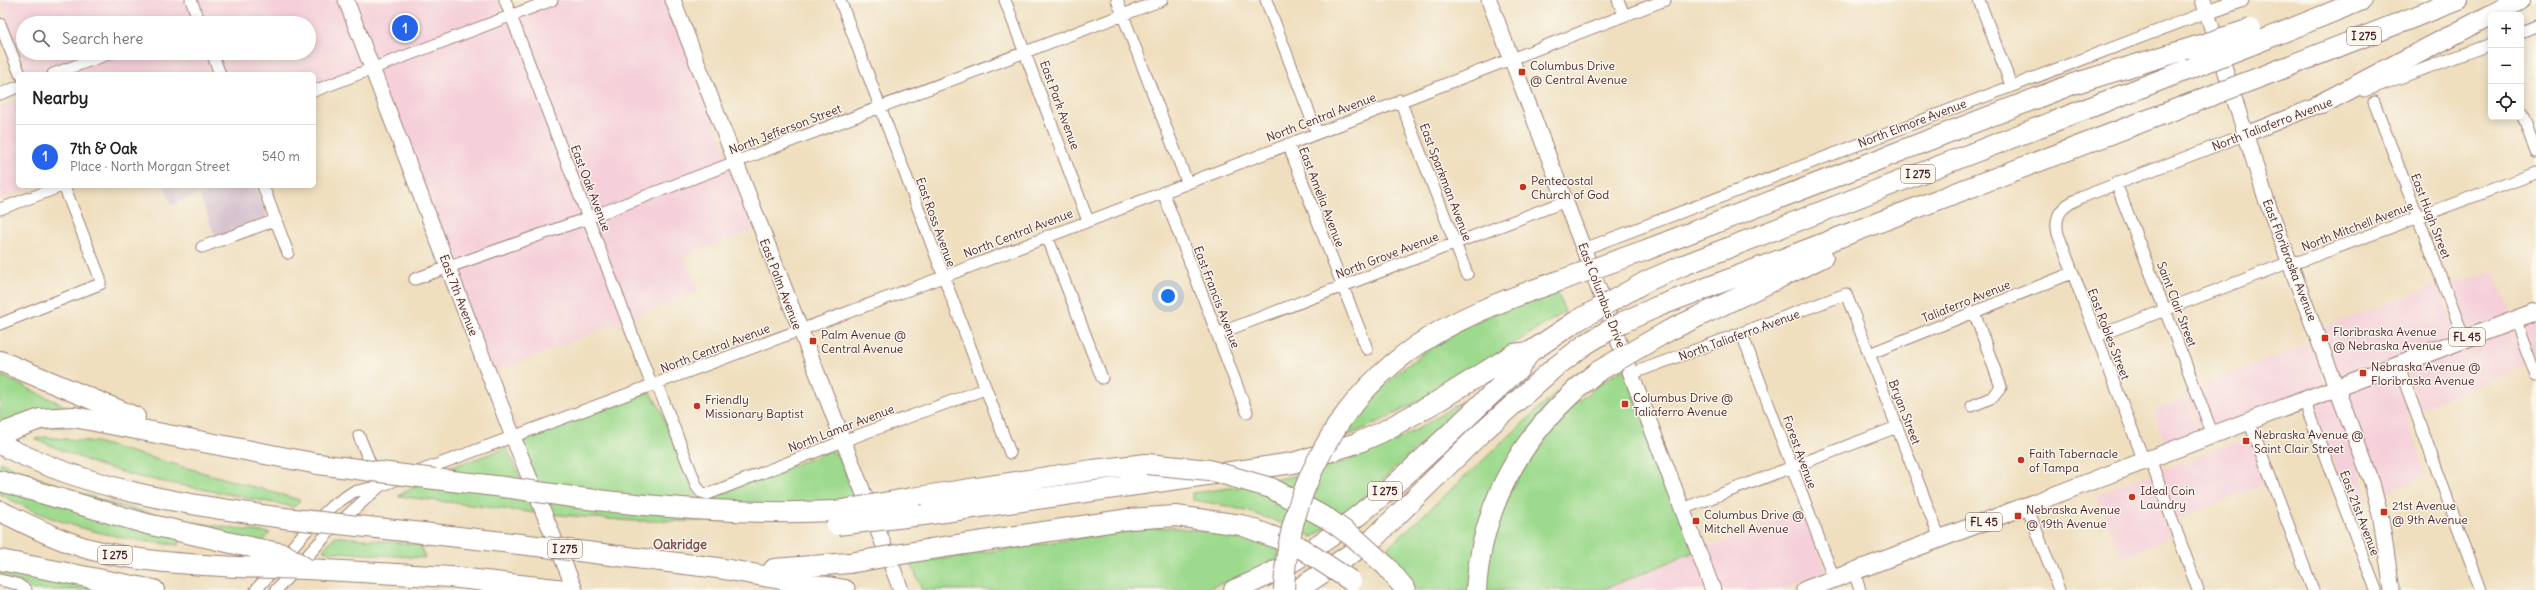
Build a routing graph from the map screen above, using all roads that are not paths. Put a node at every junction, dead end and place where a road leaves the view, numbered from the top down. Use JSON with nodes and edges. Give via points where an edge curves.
{"nodes":[{"id":1,"x":191,"y":0,"type":"edge"},
{"id":2,"x":346,"y":0,"type":"edge"},
{"id":3,"x":505,"y":0,"type":"edge"},
{"id":4,"x":552,"y":0,"type":"edge"},
{"id":5,"x":673,"y":0,"type":"edge"},
{"id":6,"x":840,"y":0,"type":"edge"},
{"id":7,"x":1005,"y":0,"type":"edge"},
{"id":8,"x":1117,"y":0,"type":"edge"},
{"id":9,"x":1162,"y":0,"type":"edge"},
{"id":10,"x":1266,"y":0,"type":"edge"},
{"id":11,"x":1490,"y":0,"type":"edge"},
{"id":12,"x":1618,"y":0,"type":"edge"},
{"id":13,"x":1665,"y":0,"type":"edge"},
{"id":14,"x":1979,"y":0,"type":"edge"},
{"id":15,"x":2241,"y":0,"type":"edge"},
{"id":16,"x":2458,"y":0,"type":"edge"},
{"id":17,"x":2520,"y":0,"type":"edge"},
{"id":18,"x":2353,"y":4,"type":"edge"},
{"id":19,"x":2205,"y":6,"type":"edge"},
{"id":20,"x":2497,"y":12,"type":"edge"},
{"id":21,"x":511,"y":15,"type":"junction"},
{"id":22,"x":1123,"y":15,"type":"junction"},
{"id":23,"x":1624,"y":15,"type":"junction"},
{"id":24,"x":195,"y":16,"type":"edge"},
{"id":25,"x":2488,"y":17,"type":"edge"},
{"id":26,"x":0,"y":24,"type":"edge"},
{"id":27,"x":2536,"y":26,"type":"edge"},
{"id":28,"x":2524,"y":31,"type":"edge"},
{"id":29,"x":2254,"y":36,"type":"junction"},
{"id":30,"x":2488,"y":45,"type":"edge"},
{"id":31,"x":1026,"y":52,"type":"junction"},
{"id":32,"x":1512,"y":59,"type":"junction"},
{"id":33,"x":92,"y":60,"type":"edge"},
{"id":34,"x":215,"y":60,"type":"edge"},
{"id":35,"x":372,"y":70,"type":"junction"},
{"id":36,"x":19,"y":72,"type":"edge"},
{"id":37,"x":59,"y":72,"type":"edge"},
{"id":38,"x":219,"y":72,"type":"edge"},
{"id":39,"x":2011,"y":85,"type":"junction"},
{"id":40,"x":16,"y":88,"type":"edge"},
{"id":41,"x":316,"y":90,"type":"edge"},
{"id":42,"x":0,"y":94,"type":"edge"},
{"id":43,"x":1400,"y":100,"type":"junction"},
{"id":44,"x":2374,"y":102,"type":"dead end"},
{"id":45,"x":2321,"y":104,"type":"junction"},
{"id":46,"x":880,"y":107,"type":"junction"},
{"id":47,"x":2524,"y":119,"type":"edge"},
{"id":48,"x":1317,"y":133,"type":"junction"},
{"id":49,"x":2244,"y":135,"type":"junction"},
{"id":50,"x":1288,"y":144,"type":"junction"},
{"id":51,"x":2536,"y":152,"type":"edge"},
{"id":52,"x":735,"y":162,"type":"junction"},
{"id":53,"x":2536,"y":173,"type":"edge"},
{"id":54,"x":1187,"y":182,"type":"junction"},
{"id":55,"x":2116,"y":183,"type":"junction"},
{"id":56,"x":58,"y":188,"type":"edge"},
{"id":57,"x":64,"y":188,"type":"edge"},
{"id":58,"x":264,"y":188,"type":"edge"},
{"id":59,"x":1162,"y":192,"type":"junction"},
{"id":60,"x":1566,"y":201,"type":"junction"},
{"id":61,"x":0,"y":209,"type":"edge"},
{"id":62,"x":2058,"y":214,"type":"joint"},
{"id":63,"x":2418,"y":217,"type":"junction"},
{"id":64,"x":588,"y":218,"type":"junction"},
{"id":65,"x":276,"y":220,"type":"junction"},
{"id":66,"x":1886,"y":220,"type":"junction"},
{"id":67,"x":1088,"y":221,"type":"junction"},
{"id":68,"x":1047,"y":236,"type":"junction"},
{"id":69,"x":1456,"y":243,"type":"junction"},
{"id":70,"x":202,"y":247,"type":"dead end"},
{"id":71,"x":1584,"y":248,"type":"junction"},
{"id":72,"x":288,"y":253,"type":"dead end"},
{"id":73,"x":2290,"y":262,"type":"junction"},
{"id":74,"x":448,"y":267,"type":"junction"},
{"id":75,"x":2072,"y":273,"type":"junction"},
{"id":76,"x":1467,"y":274,"type":"dead end"},
{"id":77,"x":943,"y":277,"type":"junction"},
{"id":78,"x":415,"y":279,"type":"dead end"},
{"id":79,"x":1343,"y":286,"type":"junction"},
{"id":80,"x":1846,"y":294,"type":"joint"},
{"id":81,"x":2165,"y":308,"type":"junction"},
{"id":82,"x":1974,"y":312,"type":"junction"},
{"id":83,"x":2536,"y":312,"type":"edge"},
{"id":84,"x":2515,"y":319,"type":"junction"},
{"id":85,"x":0,"y":324,"type":"edge"},
{"id":86,"x":799,"y":329,"type":"junction"},
{"id":87,"x":1217,"y":334,"type":"junction"},
{"id":88,"x":1742,"y":334,"type":"junction"},
{"id":89,"x":2096,"y":336,"type":"junction"},
{"id":90,"x":2464,"y":338,"type":"junction"},
{"id":91,"x":1367,"y":349,"type":"dead end"},
{"id":92,"x":1530,"y":352,"type":"junction"},
{"id":93,"x":1869,"y":354,"type":"junction"},
{"id":94,"x":0,"y":361,"type":"edge"},
{"id":95,"x":2398,"y":364,"type":"junction"},
{"id":96,"x":1631,"y":374,"type":"junction"},
{"id":97,"x":2536,"y":376,"type":"edge"},
{"id":98,"x":1102,"y":378,"type":"dead end"},
{"id":99,"x":654,"y":385,"type":"junction"},
{"id":100,"x":2338,"y":387,"type":"junction"},
{"id":101,"x":985,"y":389,"type":"junction"},
{"id":102,"x":2306,"y":398,"type":"junction"},
{"id":103,"x":1972,"y":406,"type":"dead end"},
{"id":104,"x":1247,"y":412,"type":"dead end"},
{"id":105,"x":2249,"y":421,"type":"junction"},
{"id":106,"x":1897,"y":427,"type":"junction"},
{"id":107,"x":0,"y":434,"type":"edge"},
{"id":108,"x":2213,"y":435,"type":"junction"},
{"id":109,"x":359,"y":436,"type":"dead end"},
{"id":110,"x":513,"y":437,"type":"junction"},
{"id":111,"x":843,"y":441,"type":"junction"},
{"id":112,"x":209,"y":442,"type":"junction"},
{"id":113,"x":0,"y":444,"type":"edge"},
{"id":114,"x":1010,"y":453,"type":"dead end"},
{"id":115,"x":2147,"y":460,"type":"junction"},
{"id":116,"x":1792,"y":468,"type":"junction"},
{"id":117,"x":0,"y":481,"type":"edge"},
{"id":118,"x":380,"y":486,"type":"junction"},
{"id":119,"x":708,"y":494,"type":"joint"},
{"id":120,"x":2027,"y":506,"type":"junction"},
{"id":121,"x":1682,"y":509,"type":"junction"},
{"id":122,"x":0,"y":511,"type":"edge"},
{"id":123,"x":837,"y":518,"type":"junction"},
{"id":124,"x":1940,"y":539,"type":"junction"},
{"id":125,"x":0,"y":550,"type":"edge"},
{"id":126,"x":0,"y":560,"type":"edge"},
{"id":127,"x":718,"y":568,"type":"junction"},
{"id":128,"x":307,"y":569,"type":"junction"},
{"id":129,"x":1854,"y":572,"type":"junction"},
{"id":130,"x":71,"y":574,"type":"junction"},
{"id":131,"x":1834,"y":579,"type":"junction"},
{"id":132,"x":0,"y":580,"type":"edge"},
{"id":133,"x":1356,"y":586,"type":"edge"},
{"id":134,"x":530,"y":589,"type":"edge"},
{"id":135,"x":26,"y":590,"type":"edge"},
{"id":136,"x":154,"y":590,"type":"edge"},
{"id":137,"x":256,"y":590,"type":"edge"},
{"id":138,"x":276,"y":590,"type":"edge"},
{"id":139,"x":564,"y":590,"type":"edge"},
{"id":140,"x":575,"y":590,"type":"edge"},
{"id":141,"x":845,"y":590,"type":"edge"},
{"id":142,"x":901,"y":590,"type":"edge"},
{"id":143,"x":1234,"y":590,"type":"edge"},
{"id":144,"x":1284,"y":590,"type":"edge"},
{"id":145,"x":1297,"y":590,"type":"edge"},
{"id":146,"x":1406,"y":590,"type":"edge"},
{"id":147,"x":1476,"y":590,"type":"edge"},
{"id":148,"x":1713,"y":590,"type":"edge"},
{"id":149,"x":1805,"y":590,"type":"edge"},
{"id":150,"x":1860,"y":590,"type":"edge"},
{"id":151,"x":2059,"y":590,"type":"edge"},
{"id":152,"x":2198,"y":590,"type":"edge"},
{"id":153,"x":2313,"y":590,"type":"edge"},
{"id":154,"x":2376,"y":590,"type":"edge"},
{"id":155,"x":2392,"y":590,"type":"edge"},
{"id":156,"x":2481,"y":590,"type":"edge"}],
"edges":[{"from":1,"to":24,"type":"street"},
{"from":2,"to":35,"type":"street","name":"East 7th Avenue"},
{"from":3,"to":21,"type":"street","name":"East Oak Avenue"},
{"from":4,"to":21,"type":"street"},
{"from":5,"to":52,"type":"street","name":"East Palm Avenue"},
{"from":6,"to":46,"type":"street","name":"East Ross Avenue"},
{"from":7,"to":31,"type":"street","name":"East Park Avenue"},
{"from":8,"to":22,"type":"street"},
{"from":9,"to":22,"type":"street","name":"North Jefferson Street"},
{"from":10,"to":48,"type":"street","name":"East Amelia Avenue"},
{"from":11,"to":32,"type":"street","name":"East Columbus Drive"},
{"from":12,"to":23,"type":"street"},
{"from":13,"to":23,"type":"street","name":"North Central Avenue"},
{"from":14,"to":39,"type":"street"},
{"from":15,"to":19,"type":"street","name":"North Elmore Avenue"},
{"from":16,"to":66,"type":"highway","number":"I 275","bridge":true},
{"from":17,"to":20,"type":"highway"},
{"from":18,"to":29,"type":"highway","number":"I 275"},
{"from":19,"to":39,"type":"street","name":"North Elmore Avenue"},
{"from":19,"to":49,"type":"street","name":"East Floribraska Avenue"},
{"from":21,"to":35,"type":"street"},
{"from":21,"to":64,"type":"street","name":"East Oak Avenue"},
{"from":22,"to":31,"type":"street","name":"North Jefferson Street"},
{"from":22,"to":54,"type":"street"},
{"from":23,"to":32,"type":"street","name":"North Central Avenue"},
{"from":25,"to":45,"type":"highway"},
{"from":26,"to":36,"type":"street"},
{"from":27,"to":28,"type":"street"},
{"from":29,"to":92,"type":"highway","number":"I 275","bridge":true,"via":[[2189,69],[1647,281],[1575,322]]},
{"from":29,"to":144,"type":"highway","bridge":true,"via":[[2191,48],[2073,84],[1646,250],[1482,309],[1454,322],[1412,347],[1373,381],[1337,426],[1313,467],[1295,515],[1288,548]]},
{"from":30,"to":45,"type":"street","name":"North Taliaferro Avenue","via":[[2357,94]]},
{"from":31,"to":46,"type":"street","name":"North Jefferson Street"},
{"from":31,"to":67,"type":"street","name":"East Park Avenue"},
{"from":32,"to":43,"type":"street","name":"North Central Avenue"},
{"from":32,"to":60,"type":"street","name":"East Columbus Drive"},
{"from":33,"to":37,"type":"street"},
{"from":34,"to":38,"type":"street"},
{"from":35,"to":41,"type":"street"},
{"from":35,"to":74,"type":"street","name":"East 7th Avenue"},
{"from":39,"to":71,"type":"street","name":"North Elmore Avenue"},
{"from":40,"to":42,"type":"street"},
{"from":43,"to":48,"type":"street","name":"North Central Avenue"},
{"from":43,"to":69,"type":"street","name":"East Sparkman Avenue"},
{"from":44,"to":63,"type":"street","name":"East Hugh Street"},
{"from":45,"to":49,"type":"street","name":"North Taliaferro Avenue"},
{"from":46,"to":52,"type":"street","name":"North Jefferson Street"},
{"from":46,"to":77,"type":"street","name":"East Ross Avenue"},
{"from":47,"to":51,"type":"street"},
{"from":48,"to":50,"type":"street","name":"North Central Avenue"},
{"from":49,"to":55,"type":"street","name":"North Taliaferro Avenue"},
{"from":49,"to":73,"type":"street","name":"East Floribraska Avenue"},
{"from":50,"to":54,"type":"street","name":"North Central Avenue"},
{"from":50,"to":79,"type":"street","name":"East Amelia Avenue"},
{"from":52,"to":64,"type":"street","name":"North Jefferson Street"},
{"from":52,"to":86,"type":"street","name":"East Palm Avenue"},
{"from":53,"to":63,"type":"street","name":"North Mitchell Avenue"},
{"from":54,"to":59,"type":"street","name":"North Central Avenue"},
{"from":55,"to":62,"type":"street","name":"North Taliaferro Avenue","via":[[2074,201]]},
{"from":55,"to":81,"type":"street","name":"Saint Clair Street"},
{"from":56,"to":61,"type":"street"},
{"from":57,"to":85,"type":"street","via":[[100,278],[100,284]]},
{"from":58,"to":65,"type":"street"},
{"from":59,"to":67,"type":"street","name":"North Central Avenue"},
{"from":59,"to":87,"type":"street","name":"East Francis Avenue"},
{"from":60,"to":69,"type":"street","name":"North Grove Avenue"},
{"from":60,"to":71,"type":"street","name":"East Columbus Drive"},
{"from":62,"to":75,"type":"street","name":"East Robles Street","via":[[2058,234]]},
{"from":63,"to":73,"type":"street","name":"North Mitchell Avenue","via":[[2301,261]]},
{"from":63,"to":90,"type":"street","name":"East Hugh Street"},
{"from":64,"to":74,"type":"street","name":"North Jefferson Street"},
{"from":64,"to":99,"type":"street","name":"East Oak Avenue"},
{"from":65,"to":70,"type":"street"},
{"from":65,"to":72,"type":"street"},
{"from":66,"to":145,"type":"highway","number":"I 275","bridge":true,"via":[[1659,306],[1586,344],[1554,368],[1479,435],[1373,539]]},
{"from":66,"to":147,"type":"highway","bridge":true,"via":[[1845,246],[1668,331],[1597,372],[1554,410],[1535,432],[1507,477],[1488,524],[1481,550]]},
{"from":67,"to":68,"type":"street","name":"North Central Avenue"},
{"from":68,"to":77,"type":"street","name":"North Central Avenue"},
{"from":68,"to":98,"type":"street"},
{"from":69,"to":76,"type":"street","name":"East Sparkman Avenue"},
{"from":69,"to":79,"type":"street","name":"North Grove Avenue"},
{"from":71,"to":96,"type":"street","name":"East Columbus Drive"},
{"from":73,"to":81,"type":"street","name":"North Mitchell Avenue"},
{"from":73,"to":100,"type":"street","name":"East Floribraska Avenue"},
{"from":74,"to":78,"type":"street","name":"North Jefferson Street"},
{"from":74,"to":110,"type":"street","name":"East 7th Avenue"},
{"from":75,"to":82,"type":"street","name":"Taliaferro Avenue"},
{"from":75,"to":89,"type":"street","name":"East Robles Street"},
{"from":77,"to":86,"type":"street","name":"North Central Avenue"},
{"from":77,"to":101,"type":"street","name":"East Ross Avenue"},
{"from":79,"to":87,"type":"street","name":"North Grove Avenue"},
{"from":79,"to":91,"type":"street","name":"East Amelia Avenue"},
{"from":80,"to":88,"type":"street","name":"North Taliaferro Avenue"},
{"from":80,"to":93,"type":"street","name":"Bryan Street"},
{"from":81,"to":89,"type":"street","name":"North Mitchell Avenue"},
{"from":81,"to":108,"type":"street","name":"Saint Clair Street"},
{"from":82,"to":93,"type":"street","name":"Taliaferro Avenue"},
{"from":82,"to":103,"type":"street","via":[[2001,387],[1997,394]]},
{"from":83,"to":84,"type":"main road","number":"FL 45"},
{"from":84,"to":90,"type":"main road","number":"FL 45"},
{"from":84,"to":97,"type":"street"},
{"from":86,"to":99,"type":"street","name":"North Central Avenue"},
{"from":86,"to":111,"type":"street","name":"East Palm Avenue"},
{"from":87,"to":104,"type":"street","name":"East Francis Avenue"},
{"from":88,"to":96,"type":"street","name":"North Taliaferro Avenue"},
{"from":88,"to":116,"type":"street","name":"Forest Avenue"},
{"from":89,"to":115,"type":"street","name":"East Robles Street"},
{"from":90,"to":95,"type":"main road","number":"FL 45"},
{"from":92,"to":123,"type":"highway","bridge":true,"via":[[1514,354],[1382,432],[1357,443],[1293,463],[923,515]]},
{"from":92,"to":143,"type":"highway","number":"I 275","via":[[1519,369],[1348,524],[1276,571]]},
{"from":93,"to":106,"type":"street","name":"Bryan Street"},
{"from":94,"to":112,"type":"highway","via":[[124,414]]},
{"from":95,"to":100,"type":"main road","number":"FL 45"},
{"from":95,"to":156,"type":"street"},
{"from":96,"to":121,"type":"street","name":"East Columbus Drive"},
{"from":99,"to":110,"type":"street","name":"North Central Avenue"},
{"from":99,"to":119,"type":"street","name":"East Oak Avenue","via":[[697,487],[701,492]]},
{"from":100,"to":102,"type":"main road","number":"FL 45"},
{"from":100,"to":155,"type":"street","name":"East Floribraska Avenue","via":[[2372,483],[2381,519]]},
{"from":101,"to":111,"type":"street","name":"North Lamar Avenue"},
{"from":101,"to":114,"type":"street","name":"East Ross Avenue"},
{"from":102,"to":105,"type":"main road","number":"FL 45"},
{"from":102,"to":154,"type":"street","name":"East 21st Avenue","via":[[2308,412]]},
{"from":105,"to":108,"type":"main road","number":"FL 45"},
{"from":105,"to":153,"type":"street"},
{"from":106,"to":116,"type":"street"},
{"from":106,"to":124,"type":"street","name":"Bryan Street"},
{"from":107,"to":112,"type":"highway","via":[[40,419],[74,416]]},
{"from":108,"to":115,"type":"main road","number":"FL 45"},
{"from":109,"to":118,"type":"street"},
{"from":110,"to":118,"type":"street","name":"North Central Avenue"},
{"from":110,"to":140,"type":"street","name":"East 7th Avenue"},
{"from":111,"to":119,"type":"street","name":"North Lamar Avenue"},
{"from":111,"to":142,"type":"street","name":"East Palm Avenue"},
{"from":112,"to":123,"type":"highway","bridge":true,"via":[[318,464],[646,506],[678,514],[781,525]]},
{"from":113,"to":127,"type":"highway","number":"I 275","bridge":true,"via":[[42,463],[100,484],[178,503],[284,518]]},
{"from":115,"to":120,"type":"main road","number":"FL 45"},
{"from":115,"to":152,"type":"street","name":"East Robles Street"},
{"from":116,"to":121,"type":"street"},
{"from":116,"to":131,"type":"street","name":"Forest Avenue"},
{"from":117,"to":128,"type":"highway","bridge":true,"via":[[147,524],[284,554]]},
{"from":118,"to":137,"type":"street","name":"North Central Avenue","via":[[353,492],[332,506],[305,532]]},
{"from":118,"to":138,"type":"street","name":"North Central Avenue","via":[[330,531]]},
{"from":120,"to":124,"type":"main road","number":"FL 45"},
{"from":120,"to":151,"type":"street"},
{"from":121,"to":148,"type":"street","name":"East Columbus Drive"},
{"from":122,"to":128,"type":"highway","number":"I 275","bridge":true,"via":[[66,541],[116,555],[237,567]]},
{"from":123,"to":146,"type":"highway","bridge":true,"via":[[912,498],[1093,470],[1147,464],[1170,465],[1209,470],[1271,488],[1328,519],[1356,539],[1386,566]]},
{"from":124,"to":129,"type":"main road","number":"FL 45"},
{"from":125,"to":130,"type":"highway"},
{"from":126,"to":130,"type":"highway"},
{"from":127,"to":133,"type":"highway","bridge":true,"via":[[782,569],[849,563],[1129,519],[1176,516],[1241,525],[1298,546]]},
{"from":127,"to":141,"type":"highway","number":"I 275"},
{"from":128,"to":134,"type":"highway","number":"I 275","via":[[450,577]]},
{"from":129,"to":131,"type":"main road","number":"FL 45"},
{"from":129,"to":150,"type":"street"},
{"from":130,"to":136,"type":"highway"},
{"from":131,"to":149,"type":"main road","number":"FL 45"},
{"from":132,"to":135,"type":"street","via":[[17,584]]},
{"from":134,"to":139,"type":"highway","number":"I 275"}]}
